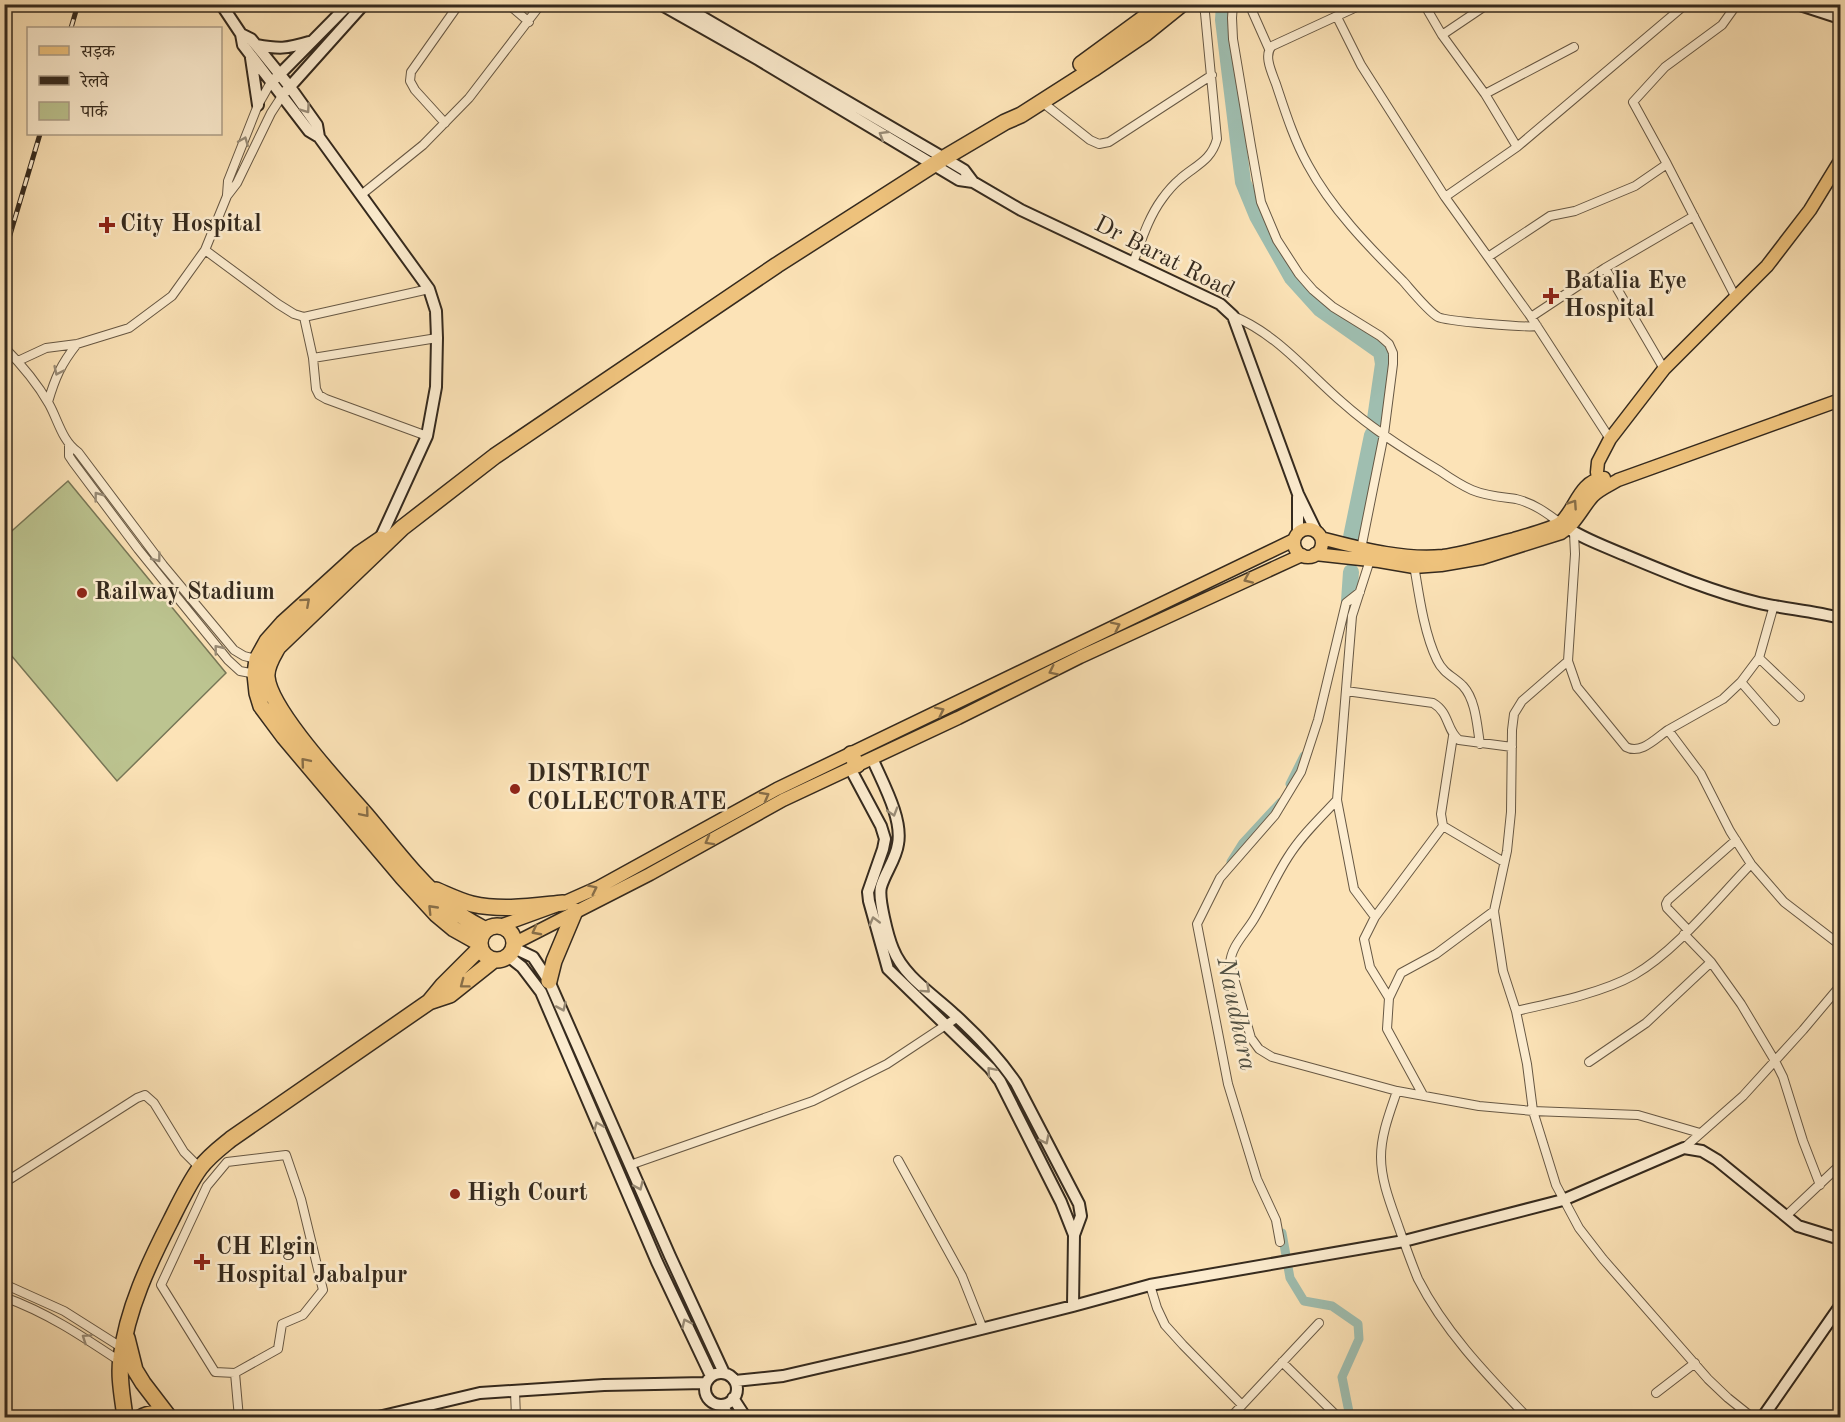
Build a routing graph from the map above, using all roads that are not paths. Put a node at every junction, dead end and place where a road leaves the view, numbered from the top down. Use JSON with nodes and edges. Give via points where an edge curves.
{"nodes":[{"id":1,"x":221,"y":4,"type":"edge"},
{"id":2,"x":349,"y":4,"type":"edge"},
{"id":3,"x":364,"y":4,"type":"edge"},
{"id":4,"x":459,"y":4,"type":"edge"},
{"id":5,"x":508,"y":4,"type":"edge"},
{"id":6,"x":541,"y":4,"type":"edge"},
{"id":7,"x":660,"y":4,"type":"edge"},
{"id":8,"x":680,"y":4,"type":"edge"},
{"id":9,"x":1163,"y":4,"type":"edge"},
{"id":10,"x":1182,"y":4,"type":"edge"},
{"id":11,"x":1203,"y":4,"type":"edge"},
{"id":12,"x":1233,"y":4,"type":"edge"},
{"id":13,"x":1249,"y":4,"type":"edge"},
{"id":14,"x":1363,"y":4,"type":"edge"},
{"id":15,"x":1424,"y":4,"type":"edge"},
{"id":16,"x":1488,"y":4,"type":"edge"},
{"id":17,"x":1686,"y":4,"type":"edge"},
{"id":18,"x":1737,"y":4,"type":"edge"},
{"id":19,"x":1797,"y":4,"type":"edge"},
{"id":20,"x":1337,"y":17,"type":"junction"},
{"id":21,"x":1840,"y":18,"type":"edge"},
{"id":22,"x":529,"y":22,"type":"junction"},
{"id":23,"x":1442,"y":35,"type":"junction"},
{"id":24,"x":312,"y":41,"type":"junction"},
{"id":25,"x":1574,"y":47,"type":"dead end"},
{"id":26,"x":253,"y":49,"type":"junction"},
{"id":27,"x":1269,"y":49,"type":"junction"},
{"id":28,"x":280,"y":74,"type":"junction"},
{"id":29,"x":1212,"y":75,"type":"junction"},
{"id":30,"x":271,"y":82,"type":"junction"},
{"id":31,"x":290,"y":87,"type":"junction"},
{"id":32,"x":1485,"y":94,"type":"junction"},
{"id":33,"x":282,"y":96,"type":"junction"},
{"id":34,"x":1042,"y":102,"type":"junction"},
{"id":35,"x":258,"y":105,"type":"junction"},
{"id":36,"x":1005,"y":122,"type":"junction"},
{"id":37,"x":445,"y":123,"type":"junction"},
{"id":38,"x":319,"y":137,"type":"junction"},
{"id":39,"x":1517,"y":147,"type":"junction"},
{"id":40,"x":938,"y":161,"type":"junction"},
{"id":41,"x":1840,"y":161,"type":"edge"},
{"id":42,"x":1667,"y":164,"type":"junction"},
{"id":43,"x":361,"y":195,"type":"junction"},
{"id":44,"x":227,"y":196,"type":"junction"},
{"id":45,"x":1445,"y":197,"type":"junction"},
{"id":46,"x":1694,"y":216,"type":"junction"},
{"id":47,"x":205,"y":250,"type":"junction"},
{"id":48,"x":1488,"y":257,"type":"junction"},
{"id":49,"x":1133,"y":263,"type":"junction"},
{"id":50,"x":1605,"y":268,"type":"junction"},
{"id":51,"x":429,"y":289,"type":"junction"},
{"id":52,"x":1736,"y":298,"type":"junction"},
{"id":53,"x":1233,"y":316,"type":"junction"},
{"id":54,"x":304,"y":317,"type":"junction"},
{"id":55,"x":1531,"y":317,"type":"junction"},
{"id":56,"x":1538,"y":326,"type":"junction"},
{"id":57,"x":437,"y":338,"type":"junction"},
{"id":58,"x":77,"y":345,"type":"junction"},
{"id":59,"x":4,"y":347,"type":"edge"},
{"id":60,"x":313,"y":358,"type":"junction"},
{"id":61,"x":18,"y":361,"type":"junction"},
{"id":62,"x":1664,"y":369,"type":"junction"},
{"id":63,"x":1840,"y":400,"type":"edge"},
{"id":64,"x":48,"y":402,"type":"junction"},
{"id":65,"x":1384,"y":434,"type":"junction"},
{"id":66,"x":427,"y":436,"type":"junction"},
{"id":67,"x":1610,"y":440,"type":"junction"},
{"id":68,"x":69,"y":446,"type":"junction"},
{"id":69,"x":1599,"y":484,"type":"junction"},
{"id":70,"x":1298,"y":494,"type":"junction"},
{"id":71,"x":1568,"y":528,"type":"junction"},
{"id":72,"x":1318,"y":535,"type":"junction"},
{"id":73,"x":1296,"y":536,"type":"junction"},
{"id":74,"x":381,"y":544,"type":"junction"},
{"id":75,"x":1361,"y":549,"type":"junction"},
{"id":76,"x":1315,"y":554,"type":"junction"},
{"id":77,"x":1302,"y":555,"type":"junction"},
{"id":78,"x":1370,"y":560,"type":"junction"},
{"id":79,"x":1413,"y":562,"type":"junction"},
{"id":80,"x":1360,"y":592,"type":"junction"},
{"id":81,"x":1774,"y":605,"type":"junction"},
{"id":82,"x":1840,"y":618,"type":"edge"},
{"id":83,"x":1759,"y":658,"type":"junction"},
{"id":84,"x":1568,"y":662,"type":"junction"},
{"id":85,"x":262,"y":668,"type":"junction"},
{"id":86,"x":1741,"y":682,"type":"junction"},
{"id":87,"x":1346,"y":691,"type":"junction"},
{"id":88,"x":1800,"y":698,"type":"dead end"},
{"id":89,"x":1775,"y":721,"type":"dead end"},
{"id":90,"x":1668,"y":730,"type":"junction"},
{"id":91,"x":1453,"y":735,"type":"junction"},
{"id":92,"x":1480,"y":744,"type":"junction"},
{"id":93,"x":1512,"y":747,"type":"junction"},
{"id":94,"x":872,"y":758,"type":"junction"},
{"id":95,"x":852,"y":762,"type":"junction"},
{"id":96,"x":1337,"y":800,"type":"junction"},
{"id":97,"x":1443,"y":826,"type":"junction"},
{"id":98,"x":1736,"y":840,"type":"junction"},
{"id":99,"x":1504,"y":862,"type":"junction"},
{"id":100,"x":1751,"y":864,"type":"junction"},
{"id":101,"x":428,"y":887,"type":"junction"},
{"id":102,"x":569,"y":907,"type":"junction"},
{"id":103,"x":1494,"y":911,"type":"junction"},
{"id":104,"x":1376,"y":917,"type":"junction"},
{"id":105,"x":1686,"y":932,"type":"junction"},
{"id":106,"x":486,"y":936,"type":"junction"},
{"id":107,"x":1840,"y":945,"type":"edge"},
{"id":108,"x":508,"y":952,"type":"junction"},
{"id":109,"x":1711,"y":962,"type":"junction"},
{"id":110,"x":549,"y":981,"type":"junction"},
{"id":111,"x":1840,"y":986,"type":"edge"},
{"id":112,"x":1389,"y":998,"type":"junction"},
{"id":113,"x":429,"y":1002,"type":"junction"},
{"id":114,"x":1516,"y":1011,"type":"junction"},
{"id":115,"x":958,"y":1017,"type":"junction"},
{"id":116,"x":945,"y":1026,"type":"junction"},
{"id":117,"x":1775,"y":1061,"type":"junction"},
{"id":118,"x":1589,"y":1062,"type":"dead end"},
{"id":119,"x":1397,"y":1091,"type":"junction"},
{"id":120,"x":1423,"y":1095,"type":"junction"},
{"id":121,"x":1533,"y":1111,"type":"junction"},
{"id":122,"x":1700,"y":1133,"type":"junction"},
{"id":123,"x":1684,"y":1148,"type":"junction"},
{"id":124,"x":898,"y":1160,"type":"dead end"},
{"id":125,"x":630,"y":1165,"type":"junction"},
{"id":126,"x":1840,"y":1165,"type":"edge"},
{"id":127,"x":200,"y":1168,"type":"junction"},
{"id":128,"x":4,"y":1183,"type":"edge"},
{"id":129,"x":1820,"y":1185,"type":"junction"},
{"id":130,"x":1563,"y":1200,"type":"junction"},
{"id":131,"x":1786,"y":1216,"type":"junction"},
{"id":132,"x":1074,"y":1234,"type":"junction"},
{"id":133,"x":1840,"y":1239,"type":"edge"},
{"id":134,"x":1404,"y":1241,"type":"junction"},
{"id":135,"x":1280,"y":1242,"type":"dead end"},
{"id":136,"x":4,"y":1284,"type":"edge"},
{"id":137,"x":1150,"y":1285,"type":"junction"},
{"id":138,"x":4,"y":1297,"type":"edge"},
{"id":139,"x":1073,"y":1306,"type":"junction"},
{"id":140,"x":1840,"y":1306,"type":"edge"},
{"id":141,"x":1319,"y":1323,"type":"dead end"},
{"id":142,"x":983,"y":1329,"type":"junction"},
{"id":143,"x":127,"y":1359,"type":"junction"},
{"id":144,"x":1282,"y":1362,"type":"junction"},
{"id":145,"x":1695,"y":1363,"type":"junction"},
{"id":146,"x":235,"y":1373,"type":"junction"},
{"id":147,"x":724,"y":1373,"type":"junction"},
{"id":148,"x":708,"y":1380,"type":"junction"},
{"id":149,"x":735,"y":1381,"type":"junction"},
{"id":150,"x":515,"y":1391,"type":"junction"},
{"id":151,"x":1656,"y":1393,"type":"dead end"},
{"id":152,"x":734,"y":1398,"type":"junction"},
{"id":153,"x":722,"y":1405,"type":"junction"},
{"id":154,"x":1242,"y":1405,"type":"junction"},
{"id":155,"x":170,"y":1417,"type":"edge"},
{"id":156,"x":125,"y":1418,"type":"edge"},
{"id":157,"x":140,"y":1418,"type":"edge"},
{"id":158,"x":239,"y":1418,"type":"edge"},
{"id":159,"x":374,"y":1418,"type":"edge"},
{"id":160,"x":516,"y":1418,"type":"edge"},
{"id":161,"x":730,"y":1418,"type":"edge"},
{"id":162,"x":746,"y":1418,"type":"edge"},
{"id":163,"x":1230,"y":1418,"type":"edge"},
{"id":164,"x":1338,"y":1418,"type":"edge"},
{"id":165,"x":1528,"y":1418,"type":"edge"},
{"id":166,"x":1753,"y":1418,"type":"edge"},
{"id":167,"x":1762,"y":1418,"type":"edge"}],
"edges":[{"from":1,"to":26,"type":"street","via":[[241,34],[243,45]]},
{"from":2,"to":24,"type":"street"},
{"from":3,"to":31,"type":"street"},
{"from":4,"to":37,"type":"street","via":[[411,72],[415,90]]},
{"from":5,"to":22,"type":"street"},
{"from":6,"to":22,"type":"street"},
{"from":40,"to":7,"type":"street","name":"Dr Barat Road","one_way":true},
{"from":8,"to":40,"type":"street","name":"Dr Barat Road"},
{"from":9,"to":36,"type":"highway","via":[[1014,110]]},
{"from":10,"to":34,"type":"highway","via":[[1146,33]]},
{"from":11,"to":29,"type":"street"},
{"from":12,"to":65,"type":"street","via":[[1233,39],[1261,202],[1277,240],[1313,290],[1389,344],[1394,364]]},
{"from":13,"to":27,"type":"street"},
{"from":14,"to":20,"type":"street"},
{"from":15,"to":23,"type":"street"},
{"from":16,"to":23,"type":"street"},
{"from":17,"to":39,"type":"street"},
{"from":18,"to":42,"type":"street","via":[[1722,25],[1665,67],[1633,102]]},
{"from":19,"to":21,"type":"street"},
{"from":20,"to":27,"type":"street"},
{"from":20,"to":45,"type":"street","via":[[1361,65]]},
{"from":22,"to":37,"type":"street"},
{"from":23,"to":32,"type":"street"},
{"from":24,"to":26,"type":"street","via":[[278,49]]},
{"from":24,"to":28,"type":"street"},
{"from":25,"to":32,"type":"street"},
{"from":26,"to":28,"type":"street"},
{"from":26,"to":30,"type":"street"},
{"from":26,"to":35,"type":"street"},
{"from":27,"to":56,"type":"street","via":[[1271,70],[1308,165],[1375,253],[1439,317]]},
{"from":28,"to":30,"type":"street"},
{"from":28,"to":31,"type":"street"},
{"from":29,"to":34,"type":"street","via":[[1109,142],[1099,144]]},
{"from":29,"to":49,"type":"street","via":[[1217,139],[1214,150],[1161,200]]},
{"from":30,"to":33,"type":"street"},
{"from":30,"to":35,"type":"street"},
{"from":31,"to":33,"type":"street"},
{"from":31,"to":38,"type":"street","one_way":true,"via":[[317,125]]},
{"from":32,"to":39,"type":"street"},
{"from":33,"to":38,"type":"street","via":[[309,131]]},
{"from":33,"to":44,"type":"street"},
{"from":34,"to":36,"type":"highway"},
{"from":44,"to":35,"type":"street","one_way":true,"via":[[228,181]]},
{"from":36,"to":40,"type":"highway"},
{"from":37,"to":43,"type":"street","via":[[423,146]]},
{"from":38,"to":43,"type":"street"},
{"from":39,"to":45,"type":"street"},
{"from":40,"to":49,"type":"street","name":"Dr Barat Road","via":[[964,170],[973,182],[1021,210]]},
{"from":40,"to":74,"type":"highway","via":[[495,456]]},
{"from":41,"to":52,"type":"main road","via":[[1810,210],[1767,266]]},
{"from":42,"to":46,"type":"street"},
{"from":42,"to":48,"type":"street","via":[[1635,186],[1575,212],[1550,216]]},
{"from":43,"to":51,"type":"street"},
{"from":44,"to":47,"type":"street"},
{"from":45,"to":48,"type":"street"},
{"from":46,"to":50,"type":"street"},
{"from":46,"to":52,"type":"street"},
{"from":47,"to":54,"type":"street","via":[[278,304]]},
{"from":47,"to":58,"type":"street","via":[[172,296],[129,328]]},
{"from":48,"to":55,"type":"street"},
{"from":49,"to":53,"type":"street","name":"Dr Barat Road","via":[[1220,304]]},
{"from":50,"to":55,"type":"street"},
{"from":50,"to":62,"type":"street"},
{"from":51,"to":54,"type":"street"},
{"from":51,"to":57,"type":"street","via":[[436,311]]},
{"from":52,"to":62,"type":"main road"},
{"from":53,"to":65,"type":"street","via":[[1268,335],[1344,404]]},
{"from":53,"to":70,"type":"street","name":"Dr Barat Road"},
{"from":54,"to":60,"type":"street"},
{"from":55,"to":56,"type":"street"},
{"from":56,"to":67,"type":"street"},
{"from":57,"to":60,"type":"street"},
{"from":57,"to":66,"type":"street","via":[[436,387]]},
{"from":58,"to":61,"type":"street","via":[[46,348]]},
{"from":58,"to":64,"type":"street","one_way":true,"via":[[63,362]]},
{"from":59,"to":61,"type":"street"},
{"from":60,"to":66,"type":"street","via":[[320,395]]},
{"from":61,"to":64,"type":"street"},
{"from":62,"to":67,"type":"main road"},
{"from":63,"to":69,"type":"main road"},
{"from":64,"to":68,"type":"street"},
{"from":65,"to":71,"type":"street","via":[[1472,490],[1536,506]]},
{"from":65,"to":75,"type":"street"},
{"from":66,"to":74,"type":"street"},
{"from":67,"to":69,"type":"main road","via":[[1598,462]]},
{"from":68,"to":85,"type":"street","one_way":true,"via":[[78,452],[163,565],[234,650]]},
{"from":85,"to":68,"type":"street","one_way":true,"via":[[240,671],[228,660],[73,462]]},
{"from":69,"to":71,"type":"main road","via":[[1588,485],[1580,493]]},
{"from":70,"to":72,"type":"street","name":"Dr Barat Road"},
{"from":70,"to":73,"type":"street","name":"Dr Barat Road"},
{"from":71,"to":79,"type":"main road"},
{"from":71,"to":81,"type":"street","via":[[1719,591]]},
{"from":71,"to":84,"type":"street","via":[[1575,567]]},
{"from":72,"to":73,"type":"main road","via":[[1307,528]]},
{"from":72,"to":75,"type":"main road"},
{"from":72,"to":76,"type":"main road","via":[[1321,547]]},
{"from":73,"to":77,"type":"main road","via":[[1295,549]]},
{"from":95,"to":73,"type":"main road","one_way":true},
{"from":74,"to":85,"type":"highway","via":[[296,628]]},
{"from":75,"to":79,"type":"main road"},
{"from":76,"to":77,"type":"main road"},
{"from":76,"to":78,"type":"main road"},
{"from":77,"to":94,"type":"main road","one_way":true},
{"from":78,"to":79,"type":"main road"},
{"from":78,"to":80,"type":"street"},
{"from":79,"to":92,"type":"street","via":[[1437,662],[1464,687],[1470,698]]},
{"from":80,"to":87,"type":"street","via":[[1352,616]]},
{"from":80,"to":135,"type":"street","via":[[1346,603],[1318,720],[1301,772],[1275,815],[1220,878],[1197,924],[1228,1084],[1257,1179],[1276,1220]]},
{"from":81,"to":82,"type":"street"},
{"from":81,"to":83,"type":"street"},
{"from":83,"to":86,"type":"street"},
{"from":83,"to":88,"type":"street"},
{"from":84,"to":90,"type":"street","via":[[1577,687],[1626,747],[1640,749]]},
{"from":84,"to":93,"type":"street","via":[[1522,701],[1514,714]]},
{"from":85,"to":101,"type":"highway","one_way":true,"via":[[275,701],[288,720]]},
{"from":106,"to":85,"type":"highway","one_way":true,"via":[[454,929],[436,914],[284,737],[261,706],[257,693]]},
{"from":86,"to":89,"type":"street"},
{"from":86,"to":90,"type":"street","via":[[1723,699]]},
{"from":87,"to":91,"type":"street","via":[[1433,703],[1441,708]]},
{"from":87,"to":96,"type":"street"},
{"from":90,"to":98,"type":"street","via":[[1701,774]]},
{"from":91,"to":92,"type":"street"},
{"from":91,"to":97,"type":"street","via":[[1441,813]]},
{"from":92,"to":93,"type":"street"},
{"from":93,"to":99,"type":"street","via":[[1511,812]]},
{"from":94,"to":95,"type":"main road"},
{"from":94,"to":115,"type":"street","one_way":true,"via":[[898,830],[898,845],[880,891],[891,946],[909,973]]},
{"from":95,"to":102,"type":"main road","via":[[650,874]]},
{"from":116,"to":95,"type":"street","one_way":true,"via":[[896,978],[884,959],[868,892],[885,839]]},
{"from":96,"to":104,"type":"street","via":[[1354,889]]},
{"from":96,"to":119,"type":"street","via":[[1289,854],[1237,943],[1230,964],[1251,1038],[1260,1048],[1272,1057]]},
{"from":97,"to":99,"type":"street"},
{"from":97,"to":104,"type":"street"},
{"from":98,"to":100,"type":"street"},
{"from":98,"to":105,"type":"street","via":[[1668,900],[1667,909]]},
{"from":99,"to":103,"type":"street"},
{"from":100,"to":105,"type":"street"},
{"from":100,"to":107,"type":"street","via":[[1784,902]]},
{"from":101,"to":102,"type":"highway","via":[[470,904]]},
{"from":101,"to":106,"type":"highway"},
{"from":102,"to":106,"type":"main road"},
{"from":102,"to":108,"type":"main road","one_way":true},
{"from":102,"to":110,"type":"highway"},
{"from":103,"to":112,"type":"street","via":[[1436,954],[1401,973]]},
{"from":103,"to":114,"type":"street","via":[[1503,971]]},
{"from":104,"to":112,"type":"street","via":[[1364,939],[1370,967]]},
{"from":105,"to":109,"type":"street"},
{"from":105,"to":114,"type":"street","via":[[1634,975],[1606,987]]},
{"from":106,"to":108,"type":"highway","via":[[485,956]]},
{"from":106,"to":108,"type":"highway","via":[[509,930],[512,933]]},
{"from":106,"to":113,"type":"highway"},
{"from":108,"to":110,"type":"street","via":[[532,957]]},
{"from":108,"to":113,"type":"highway","one_way":true,"via":[[450,995]]},
{"from":148,"to":108,"type":"street","one_way":true,"via":[[541,992]]},
{"from":109,"to":117,"type":"street"},
{"from":109,"to":118,"type":"street","via":[[1646,1023]]},
{"from":110,"to":125,"type":"street","one_way":true},
{"from":111,"to":117,"type":"street"},
{"from":112,"to":120,"type":"street","via":[[1387,1029]]},
{"from":113,"to":127,"type":"highway","via":[[231,1139]]},
{"from":114,"to":121,"type":"street"},
{"from":115,"to":116,"type":"street"},
{"from":115,"to":132,"type":"street","one_way":true,"via":[[1016,1083],[1078,1204],[1081,1216]]},
{"from":116,"to":125,"type":"street","via":[[887,1064],[813,1101]]},
{"from":132,"to":116,"type":"street","one_way":true,"via":[[1000,1081]]},
{"from":117,"to":122,"type":"street","via":[[1743,1096]]},
{"from":117,"to":129,"type":"street"},
{"from":119,"to":120,"type":"street"},
{"from":119,"to":134,"type":"street","via":[[1385,1127],[1381,1156],[1391,1207]]},
{"from":120,"to":121,"type":"street"},
{"from":121,"to":122,"type":"street","via":[[1638,1115]]},
{"from":121,"to":130,"type":"street"},
{"from":122,"to":123,"type":"street"},
{"from":123,"to":130,"type":"street"},
{"from":123,"to":131,"type":"street","via":[[1702,1151],[1717,1160]]},
{"from":124,"to":142,"type":"street","via":[[962,1276]]},
{"from":125,"to":147,"type":"street","one_way":true},
{"from":126,"to":129,"type":"street"},
{"from":127,"to":128,"type":"street","via":[[184,1152],[145,1095]]},
{"from":127,"to":143,"type":"highway","via":[[158,1245],[140,1288],[126,1332]]},
{"from":129,"to":131,"type":"street"},
{"from":130,"to":134,"type":"street"},
{"from":130,"to":145,"type":"street","via":[[1603,1259]]},
{"from":131,"to":133,"type":"street","via":[[1798,1226]]},
{"from":132,"to":139,"type":"street"},
{"from":134,"to":137,"type":"street"},
{"from":134,"to":165,"type":"street","via":[[1432,1305],[1493,1382]]},
{"from":136,"to":143,"type":"street","via":[[64,1311]]},
{"from":137,"to":139,"type":"street"},
{"from":137,"to":154,"type":"street","via":[[1165,1325]]},
{"from":143,"to":138,"type":"street","one_way":true,"via":[[48,1315]]},
{"from":139,"to":142,"type":"street"},
{"from":140,"to":167,"type":"street"},
{"from":141,"to":144,"type":"street"},
{"from":142,"to":149,"type":"street","via":[[783,1376]]},
{"from":143,"to":155,"type":"highway"},
{"from":143,"to":156,"type":"highway"},
{"from":144,"to":154,"type":"street"},
{"from":144,"to":164,"type":"street"},
{"from":145,"to":151,"type":"street"},
{"from":145,"to":166,"type":"street"},
{"from":146,"to":146,"type":"street","via":[[278,1349],[282,1324],[303,1315],[323,1290],[301,1198],[286,1155],[227,1162],[207,1186],[161,1285],[215,1372]]},
{"from":146,"to":158,"type":"street"},
{"from":147,"to":148,"type":"street"},
{"from":147,"to":149,"type":"street"},
{"from":148,"to":150,"type":"street"},
{"from":148,"to":153,"type":"street","via":[[706,1397]]},
{"from":149,"to":152,"type":"street"},
{"from":150,"to":159,"type":"street","via":[[480,1393]]},
{"from":150,"to":160,"type":"street"},
{"from":152,"to":153,"type":"street"},
{"from":152,"to":162,"type":"street"},
{"from":153,"to":161,"type":"street"},
{"from":154,"to":163,"type":"street"},
{"from":155,"to":157,"type":"highway","via":[[152,1413]]}]}
